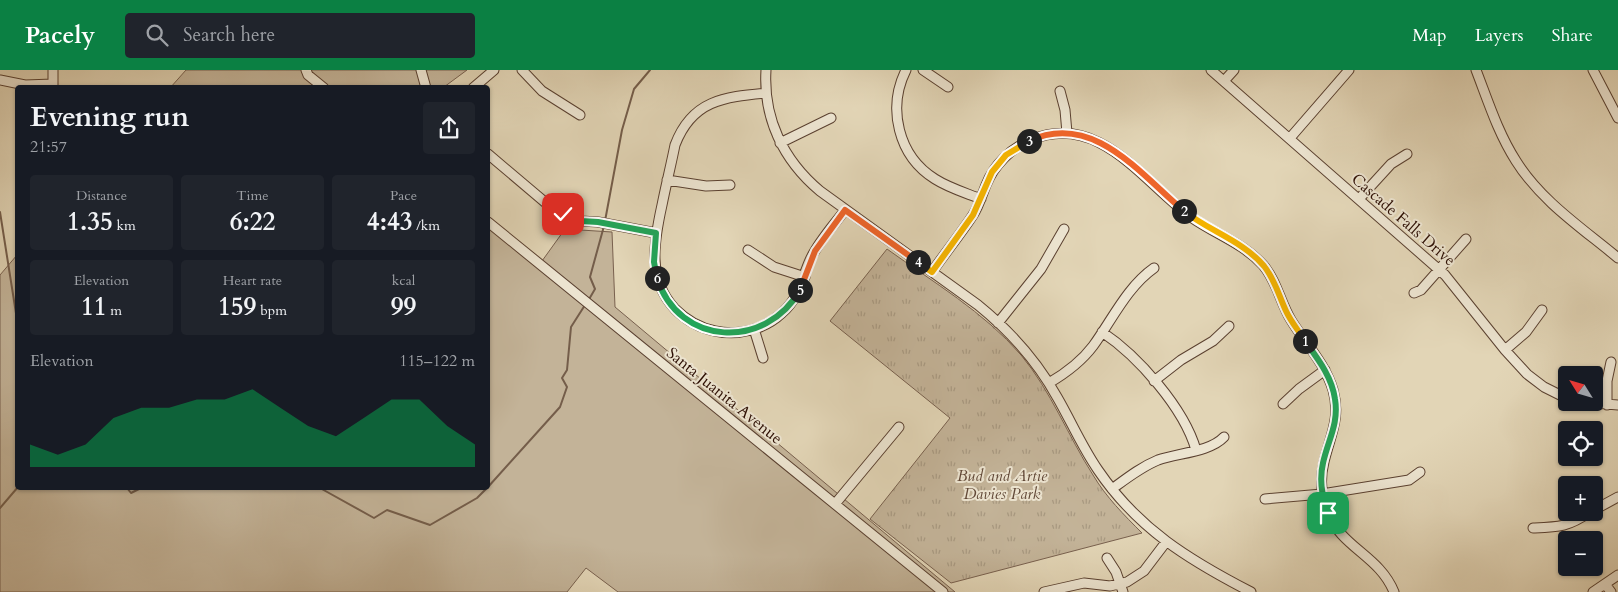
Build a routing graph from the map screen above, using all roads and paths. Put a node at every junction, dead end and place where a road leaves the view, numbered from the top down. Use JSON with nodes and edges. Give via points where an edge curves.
{"nodes":[{"id":1,"x":53,"y":70,"type":"edge"},
{"id":2,"x":306,"y":70,"type":"edge"},
{"id":3,"x":421,"y":70,"type":"edge"},
{"id":4,"x":494,"y":70,"type":"edge"},
{"id":5,"x":522,"y":70,"type":"edge"},
{"id":6,"x":766,"y":70,"type":"edge"},
{"id":7,"x":906,"y":70,"type":"edge"},
{"id":8,"x":923,"y":70,"type":"edge"},
{"id":9,"x":1212,"y":70,"type":"edge"},
{"id":10,"x":1234,"y":70,"type":"edge"},
{"id":11,"x":1349,"y":70,"type":"edge"},
{"id":12,"x":1476,"y":70,"type":"edge"},
{"id":13,"x":1593,"y":70,"type":"edge"},
{"id":14,"x":0,"y":80,"type":"edge"},
{"id":15,"x":1224,"y":81,"type":"junction"},
{"id":16,"x":25,"y":85,"type":"edge"},
{"id":17,"x":53,"y":85,"type":"edge"},
{"id":18,"x":320,"y":85,"type":"edge"},
{"id":19,"x":425,"y":85,"type":"edge"},
{"id":20,"x":476,"y":85,"type":"edge"},
{"id":21,"x":948,"y":87,"type":"dead end"},
{"id":22,"x":1060,"y":91,"type":"dead end"},
{"id":23,"x":766,"y":93,"type":"junction"},
{"id":24,"x":580,"y":115,"type":"dead end"},
{"id":25,"x":831,"y":118,"type":"dead end"},
{"id":26,"x":1618,"y":118,"type":"edge"},
{"id":27,"x":1067,"y":133,"type":"junction"},
{"id":28,"x":1290,"y":138,"type":"junction"},
{"id":29,"x":780,"y":143,"type":"junction"},
{"id":30,"x":1407,"y":154,"type":"dead end"},
{"id":31,"x":490,"y":156,"type":"edge"},
{"id":32,"x":667,"y":180,"type":"junction"},
{"id":33,"x":730,"y":185,"type":"dead end"},
{"id":34,"x":981,"y":199,"type":"junction"},
{"id":35,"x":1359,"y":199,"type":"junction"},
{"id":36,"x":845,"y":210,"type":"junction"},
{"id":37,"x":490,"y":224,"type":"edge"},
{"id":38,"x":1064,"y":229,"type":"dead end"},
{"id":39,"x":656,"y":233,"type":"junction"},
{"id":40,"x":1466,"y":239,"type":"dead end"},
{"id":41,"x":748,"y":250,"type":"dead end"},
{"id":42,"x":1618,"y":258,"type":"edge"},
{"id":43,"x":1154,"y":268,"type":"dead end"},
{"id":44,"x":1439,"y":269,"type":"junction"},
{"id":45,"x":932,"y":272,"type":"junction"},
{"id":46,"x":805,"y":277,"type":"junction"},
{"id":47,"x":1414,"y":293,"type":"dead end"},
{"id":48,"x":1542,"y":310,"type":"dead end"},
{"id":49,"x":998,"y":323,"type":"junction"},
{"id":50,"x":1229,"y":326,"type":"dead end"},
{"id":51,"x":754,"y":329,"type":"junction"},
{"id":52,"x":1102,"y":332,"type":"junction"},
{"id":53,"x":1505,"y":350,"type":"junction"},
{"id":54,"x":763,"y":358,"type":"dead end"},
{"id":55,"x":1611,"y":362,"type":"dead end"},
{"id":56,"x":1325,"y":370,"type":"junction"},
{"id":57,"x":1154,"y":381,"type":"junction"},
{"id":58,"x":1049,"y":384,"type":"junction"},
{"id":59,"x":1558,"y":394,"type":"edge"},
{"id":60,"x":1282,"y":404,"type":"dead end"},
{"id":61,"x":1603,"y":405,"type":"edge"},
{"id":62,"x":1618,"y":405,"type":"edge"},
{"id":63,"x":1607,"y":406,"type":"junction"},
{"id":64,"x":899,"y":426,"type":"dead end"},
{"id":65,"x":1224,"y":437,"type":"dead end"},
{"id":66,"x":1196,"y":450,"type":"junction"},
{"id":67,"x":1420,"y":472,"type":"dead end"},
{"id":68,"x":1112,"y":489,"type":"junction"},
{"id":69,"x":1322,"y":494,"type":"junction"},
{"id":70,"x":1618,"y":496,"type":"edge"},
{"id":71,"x":1265,"y":499,"type":"dead end"},
{"id":72,"x":835,"y":504,"type":"junction"},
{"id":73,"x":1603,"y":505,"type":"edge"},
{"id":74,"x":1576,"y":521,"type":"edge"},
{"id":75,"x":1533,"y":528,"type":"dead end"},
{"id":76,"x":1166,"y":542,"type":"junction"},
{"id":77,"x":1107,"y":558,"type":"dead end"},
{"id":78,"x":1618,"y":575,"type":"edge"},
{"id":79,"x":1605,"y":584,"type":"junction"},
{"id":80,"x":1122,"y":588,"type":"edge"},
{"id":81,"x":1055,"y":591,"type":"edge"},
{"id":82,"x":943,"y":592,"type":"edge"},
{"id":83,"x":1044,"y":592,"type":"edge"},
{"id":84,"x":1251,"y":592,"type":"edge"},
{"id":85,"x":1394,"y":592,"type":"edge"},
{"id":86,"x":1593,"y":592,"type":"edge"},
{"id":87,"x":1611,"y":592,"type":"edge"}],
"edges":[{"from":1,"to":17,"type":"street"},
{"from":2,"to":18,"type":"street"},
{"from":3,"to":19,"type":"street"},
{"from":4,"to":20,"type":"street"},
{"from":5,"to":24,"type":"street","via":[[542,92]]},
{"from":6,"to":23,"type":"street"},
{"from":7,"to":34,"type":"street","via":[[896,110],[908,152],[936,180]]},
{"from":8,"to":21,"type":"street"},
{"from":9,"to":15,"type":"street","name":"Cascade Falls Drive"},
{"from":10,"to":15,"type":"street"},
{"from":11,"to":28,"type":"street"},
{"from":12,"to":42,"type":"street","via":[[1502,135],[1526,175],[1558,209]]},
{"from":13,"to":26,"type":"street"},
{"from":14,"to":16,"type":"street"},
{"from":15,"to":28,"type":"street","name":"Cascade Falls Drive"},
{"from":22,"to":27,"type":"street"},
{"from":23,"to":29,"type":"street","via":[[770,118]]},
{"from":23,"to":32,"type":"street","via":[[721,99],[696,113],[678,136]]},
{"from":25,"to":29,"type":"street"},
{"from":27,"to":34,"type":"street","via":[[1041,136],[1006,155],[992,172]]},
{"from":27,"to":56,"type":"street","via":[[1088,137],[1108,146],[1192,218],[1257,259],[1270,275],[1292,321]]},
{"from":28,"to":35,"type":"street","name":"Cascade Falls Drive"},
{"from":29,"to":36,"type":"street","via":[[808,182]]},
{"from":30,"to":35,"type":"street","via":[[1390,164]]},
{"from":31,"to":39,"type":"street","via":[[554,209],[571,218]]},
{"from":32,"to":33,"type":"street","via":[[706,186]]},
{"from":32,"to":39,"type":"street"},
{"from":34,"to":45,"type":"street"},
{"from":35,"to":44,"type":"street","name":"Cascade Falls Drive"},
{"from":36,"to":45,"type":"street"},
{"from":36,"to":46,"type":"street","via":[[815,251]]},
{"from":37,"to":72,"type":"street","name":"Santa Juanita Avenue"},
{"from":38,"to":49,"type":"street","via":[[1041,269]]},
{"from":39,"to":51,"type":"street","via":[[654,262],[658,281],[665,296],[679,312],[711,330],[732,333]]},
{"from":40,"to":44,"type":"street"},
{"from":41,"to":46,"type":"street","via":[[774,267]]},
{"from":43,"to":52,"type":"street","via":[[1138,282]]},
{"from":44,"to":47,"type":"street","via":[[1421,290]]},
{"from":44,"to":53,"type":"street","name":"Cascade Falls Drive"},
{"from":45,"to":49,"type":"street"},
{"from":46,"to":51,"type":"street","via":[[789,306],[773,320]]},
{"from":48,"to":53,"type":"street","via":[[1522,336]]},
{"from":49,"to":58,"type":"street","via":[[1027,353]]},
{"from":50,"to":57,"type":"street","via":[[1213,341],[1176,363]]},
{"from":51,"to":54,"type":"street"},
{"from":52,"to":57,"type":"street","via":[[1130,353]]},
{"from":52,"to":58,"type":"street","via":[[1077,364]]},
{"from":53,"to":59,"type":"street","name":"Cascade Falls Drive","via":[[1537,382]]},
{"from":55,"to":63,"type":"street"},
{"from":56,"to":60,"type":"street"},
{"from":56,"to":69,"type":"street","via":[[1336,408],[1334,430],[1323,463]]},
{"from":57,"to":66,"type":"street","via":[[1184,419]]},
{"from":58,"to":68,"type":"street","via":[[1086,452]]},
{"from":61,"to":63,"type":"street"},
{"from":62,"to":63,"type":"street"},
{"from":64,"to":72,"type":"street"},
{"from":65,"to":66,"type":"street"},
{"from":66,"to":68,"type":"street","via":[[1149,464]]},
{"from":67,"to":69,"type":"street","via":[[1409,480]]},
{"from":68,"to":76,"type":"street"},
{"from":69,"to":71,"type":"street"},
{"from":69,"to":85,"type":"street","via":[[1336,529],[1376,564]]},
{"from":70,"to":73,"type":"street"},
{"from":72,"to":82,"type":"street","name":"Santa Juanita Avenue"},
{"from":74,"to":75,"type":"street","via":[[1564,526]]},
{"from":76,"to":80,"type":"street","via":[[1140,574]]},
{"from":76,"to":84,"type":"street","via":[[1207,570]]},
{"from":77,"to":80,"type":"street"},
{"from":78,"to":79,"type":"street"},
{"from":79,"to":86,"type":"street"},
{"from":79,"to":87,"type":"street"},
{"from":80,"to":81,"type":"street","via":[[1084,583]]},
{"from":81,"to":83,"type":"street"}]}
